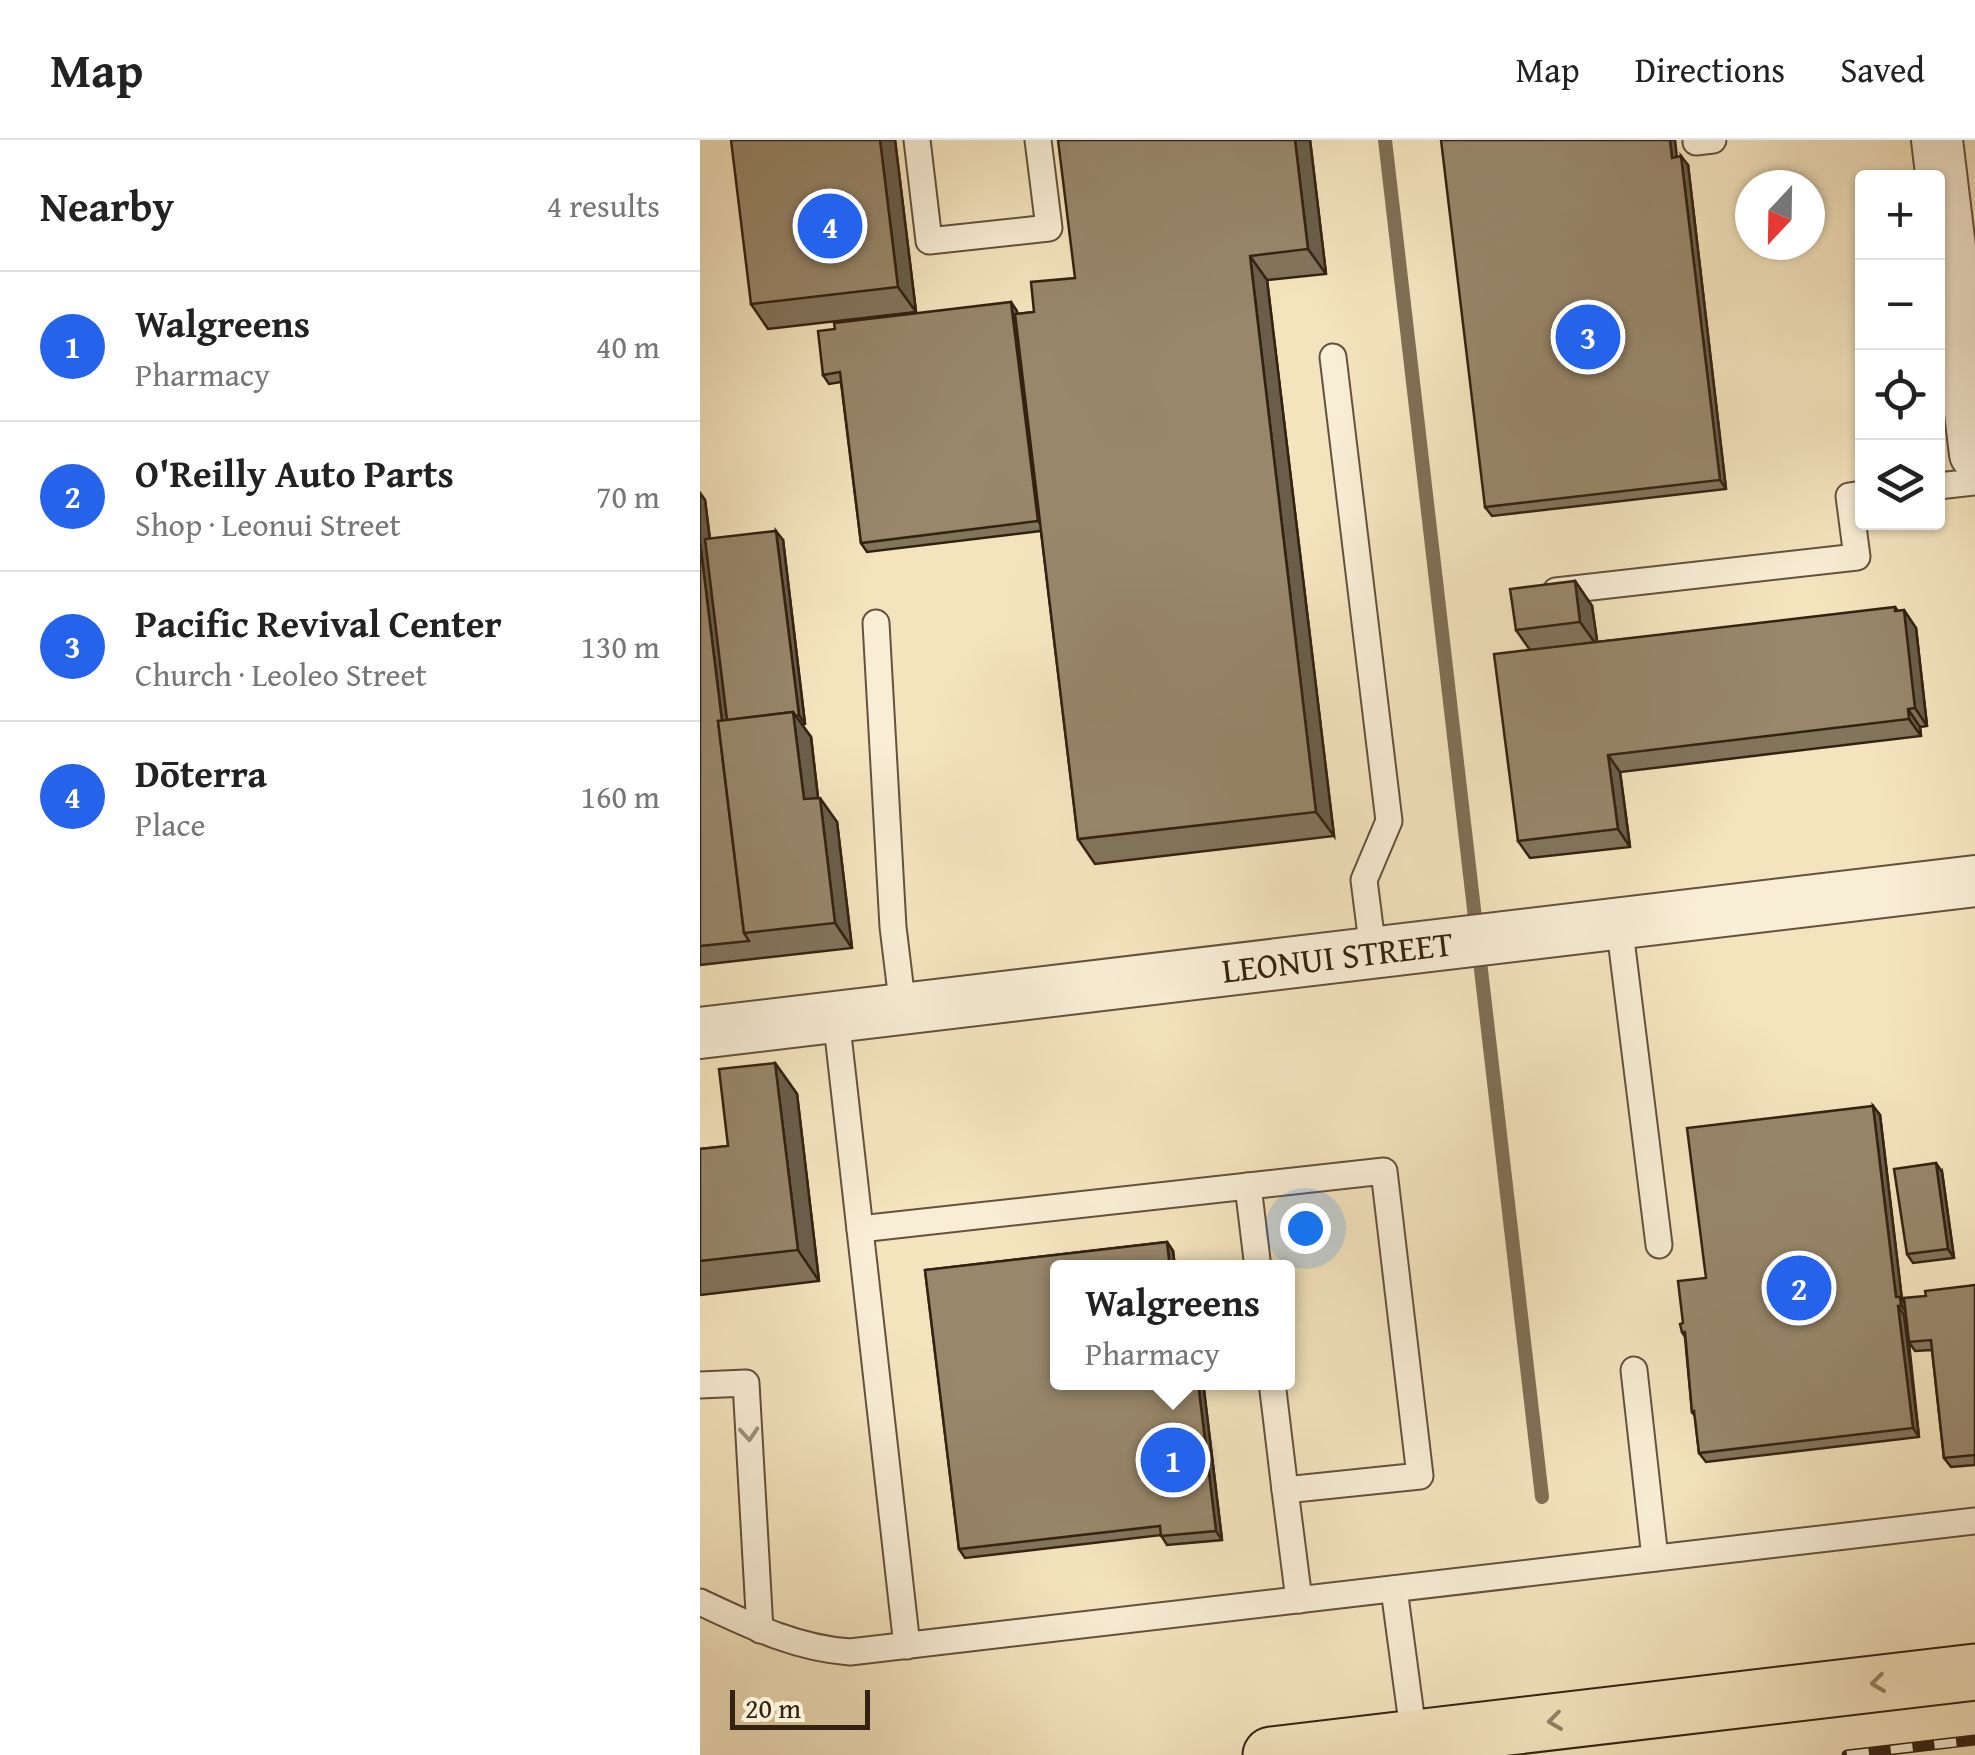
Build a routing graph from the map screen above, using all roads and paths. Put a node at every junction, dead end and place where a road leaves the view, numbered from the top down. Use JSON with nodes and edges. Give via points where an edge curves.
{"nodes":[{"id":1,"x":916,"y":140,"type":"edge"},
{"id":2,"x":1038,"y":140,"type":"edge"},
{"id":3,"x":1938,"y":140,"type":"edge"},
{"id":4,"x":1333,"y":357,"type":"dead end"},
{"id":5,"x":1970,"y":364,"type":"edge"},
{"id":6,"x":1975,"y":454,"type":"edge"},
{"id":7,"x":1975,"y":482,"type":"edge"},
{"id":8,"x":1945,"y":485,"type":"edge"},
{"id":9,"x":1855,"y":495,"type":"edge"},
{"id":10,"x":1556,"y":591,"type":"edge"},
{"id":11,"x":876,"y":623,"type":"dead end"},
{"id":12,"x":1975,"y":880,"type":"edge"},
{"id":13,"x":1618,"y":923,"type":"junction"},
{"id":14,"x":1373,"y":952,"type":"junction"},
{"id":15,"x":903,"y":1009,"type":"junction"},
{"id":16,"x":836,"y":1017,"type":"junction"},
{"id":17,"x":700,"y":1033,"type":"edge"},
{"id":18,"x":1248,"y":1186,"type":"junction"},
{"id":19,"x":860,"y":1228,"type":"junction"},
{"id":20,"x":1659,"y":1245,"type":"dead end"},
{"id":21,"x":1257,"y":1260,"type":"edge"},
{"id":22,"x":1634,"y":1370,"type":"dead end"},
{"id":23,"x":700,"y":1385,"type":"edge"},
{"id":24,"x":1273,"y":1390,"type":"edge"},
{"id":25,"x":1285,"y":1490,"type":"junction"},
{"id":26,"x":1975,"y":1521,"type":"edge"},
{"id":27,"x":1655,"y":1558,"type":"junction"},
{"id":28,"x":1394,"y":1589,"type":"junction"},
{"id":29,"x":1299,"y":1600,"type":"junction"},
{"id":30,"x":700,"y":1602,"type":"edge"},
{"id":31,"x":760,"y":1630,"type":"junction"},
{"id":32,"x":907,"y":1646,"type":"junction"},
{"id":33,"x":1975,"y":1672,"type":"edge"},
{"id":34,"x":1414,"y":1738,"type":"junction"},
{"id":35,"x":1272,"y":1755,"type":"edge"}],
"edges":[{"from":1,"to":2,"type":"lane","via":[[929,242],[1049,228]]},
{"from":3,"to":5,"type":"street"},
{"from":4,"to":14,"type":"lane","via":[[1388,822],[1364,880]]},
{"from":5,"to":6,"type":"street"},
{"from":7,"to":8,"type":"lane"},
{"from":9,"to":10,"type":"lane","via":[[1850,496],[1857,557]]},
{"from":11,"to":15,"type":"lane"},
{"from":12,"to":13,"type":"street","name":"LEONUI STREET"},
{"from":13,"to":14,"type":"street","name":"LEONUI STREET"},
{"from":13,"to":20,"type":"lane"},
{"from":14,"to":15,"type":"street","name":"LEONUI STREET"},
{"from":15,"to":16,"type":"street","name":"LEONUI STREET"},
{"from":16,"to":17,"type":"street","name":"LEONUI STREET"},
{"from":16,"to":19,"type":"lane"},
{"from":18,"to":19,"type":"lane"},
{"from":18,"to":21,"type":"lane"},
{"from":18,"to":25,"type":"lane","via":[[1384,1171],[1420,1476]]},
{"from":19,"to":32,"type":"lane"},
{"from":22,"to":27,"type":"lane"},
{"from":23,"to":31,"type":"lane","one_way":true,"via":[[746,1382]]},
{"from":24,"to":25,"type":"lane"},
{"from":25,"to":29,"type":"lane"},
{"from":26,"to":27,"type":"lane"},
{"from":27,"to":28,"type":"lane"},
{"from":28,"to":29,"type":"lane"},
{"from":28,"to":34,"type":"lane"},
{"from":29,"to":32,"type":"lane"},
{"from":30,"to":31,"type":"lane"},
{"from":31,"to":32,"type":"lane","via":[[817,1650]]},
{"from":33,"to":34,"type":"main road","one_way":true},
{"from":34,"to":35,"type":"main road"}]}
